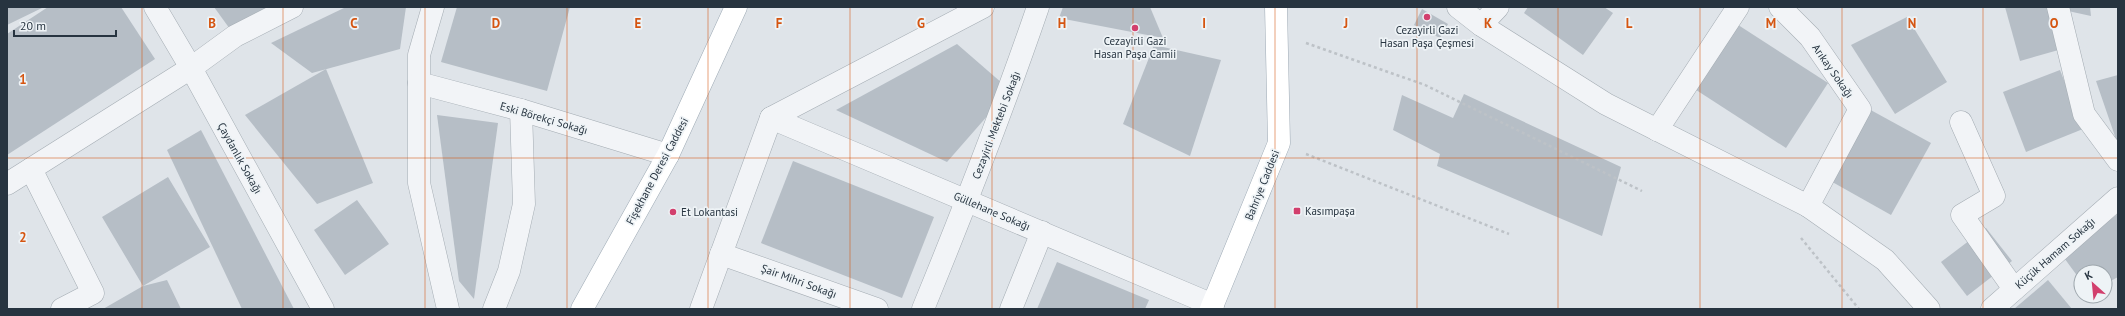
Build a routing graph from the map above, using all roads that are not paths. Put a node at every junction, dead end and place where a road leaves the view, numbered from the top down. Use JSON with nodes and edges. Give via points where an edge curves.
{"nodes":[{"id":1,"x":155,"y":7,"type":"edge"},
{"id":2,"x":292,"y":7,"type":"edge"},
{"id":3,"x":433,"y":7,"type":"edge"},
{"id":4,"x":736,"y":7,"type":"edge"},
{"id":5,"x":983,"y":7,"type":"edge"},
{"id":6,"x":1038,"y":7,"type":"edge"},
{"id":7,"x":1276,"y":7,"type":"edge"},
{"id":8,"x":1458,"y":7,"type":"edge"},
{"id":9,"x":1498,"y":7,"type":"edge"},
{"id":10,"x":1738,"y":7,"type":"edge"},
{"id":11,"x":1780,"y":7,"type":"edge"},
{"id":12,"x":2058,"y":7,"type":"edge"},
{"id":13,"x":1480,"y":25,"type":"junction"},
{"id":14,"x":191,"y":68,"type":"junction"},
{"id":15,"x":419,"y":83,"type":"junction"},
{"id":16,"x":521,"y":110,"type":"junction"},
{"id":17,"x":772,"y":118,"type":"junction"},
{"id":18,"x":1961,"y":122,"type":"dead end"},
{"id":19,"x":1657,"y":130,"type":"junction"},
{"id":20,"x":668,"y":155,"type":"junction"},
{"id":21,"x":2118,"y":159,"type":"edge"},
{"id":22,"x":31,"y":169,"type":"junction"},
{"id":23,"x":7,"y":184,"type":"edge"},
{"id":24,"x":2118,"y":198,"type":"edge"},
{"id":25,"x":967,"y":200,"type":"junction"},
{"id":26,"x":1808,"y":206,"type":"junction"},
{"id":27,"x":1042,"y":232,"type":"junction"},
{"id":28,"x":721,"y":254,"type":"junction"},
{"id":29,"x":2014,"y":289,"type":"junction"},
{"id":30,"x":1212,"y":307,"type":"edge"},
{"id":31,"x":62,"y":309,"type":"edge"},
{"id":32,"x":323,"y":309,"type":"edge"},
{"id":33,"x":448,"y":309,"type":"edge"},
{"id":34,"x":494,"y":309,"type":"edge"},
{"id":35,"x":582,"y":309,"type":"edge"},
{"id":36,"x":701,"y":309,"type":"edge"},
{"id":37,"x":877,"y":309,"type":"edge"},
{"id":38,"x":923,"y":309,"type":"edge"},
{"id":39,"x":1011,"y":309,"type":"edge"},
{"id":40,"x":1929,"y":309,"type":"edge"},
{"id":41,"x":1992,"y":309,"type":"edge"}],
"edges":[{"from":1,"to":14,"type":"street","name":"Çaydanlık Sokağı"},
{"from":2,"to":14,"type":"street","via":[[235,36]]},
{"from":3,"to":15,"type":"street","via":[[419,55]]},
{"from":4,"to":20,"type":"main road","name":"Fişekhane Deresi Caddesi"},
{"from":5,"to":17,"type":"street"},
{"from":6,"to":25,"type":"street","name":"Cezayirli Mektebi Sokağı"},
{"from":7,"to":30,"type":"main road","name":"Bahriye Caddesi","via":[[1279,143]]},
{"from":8,"to":13,"type":"street"},
{"from":9,"to":13,"type":"street"},
{"from":10,"to":19,"type":"street"},
{"from":11,"to":26,"type":"street","name":"Arıkay Sokağı","via":[[1810,38],[1860,109]]},
{"from":12,"to":21,"type":"street","via":[[2084,114]]},
{"from":13,"to":19,"type":"street","via":[[1606,104]]},
{"from":14,"to":22,"type":"street"},
{"from":14,"to":32,"type":"street","name":"Çaydanlık Sokağı"},
{"from":15,"to":16,"type":"street","name":"Eski Börekçi Sokağı"},
{"from":15,"to":33,"type":"street","via":[[419,183]]},
{"from":16,"to":20,"type":"street","name":"Eski Börekçi Sokağı"},
{"from":16,"to":34,"type":"street","via":[[524,204],[509,271]]},
{"from":17,"to":25,"type":"street","name":"Güllehane Sokağı"},
{"from":17,"to":28,"type":"street"},
{"from":18,"to":29,"type":"street","via":[[1994,196],[1962,215]]},
{"from":19,"to":26,"type":"street"},
{"from":20,"to":35,"type":"main road","name":"Fişekhane Deresi Caddesi"},
{"from":22,"to":23,"type":"street"},
{"from":22,"to":31,"type":"street","via":[[93,293]]},
{"from":24,"to":29,"type":"street","name":"Küçük Hamam Sokağı"},
{"from":25,"to":27,"type":"street","name":"Güllehane Sokağı"},
{"from":25,"to":38,"type":"street","name":"Cezayirli Mektebi Sokağı"},
{"from":26,"to":40,"type":"street","via":[[1885,260]]},
{"from":27,"to":30,"type":"street","name":"Güllehane Sokağı"},
{"from":27,"to":39,"type":"street"},
{"from":28,"to":36,"type":"street"},
{"from":28,"to":37,"type":"street","name":"Şair Mihri Sokağı"},
{"from":29,"to":41,"type":"street","name":"Küçük Hamam Sokağı"}]}
